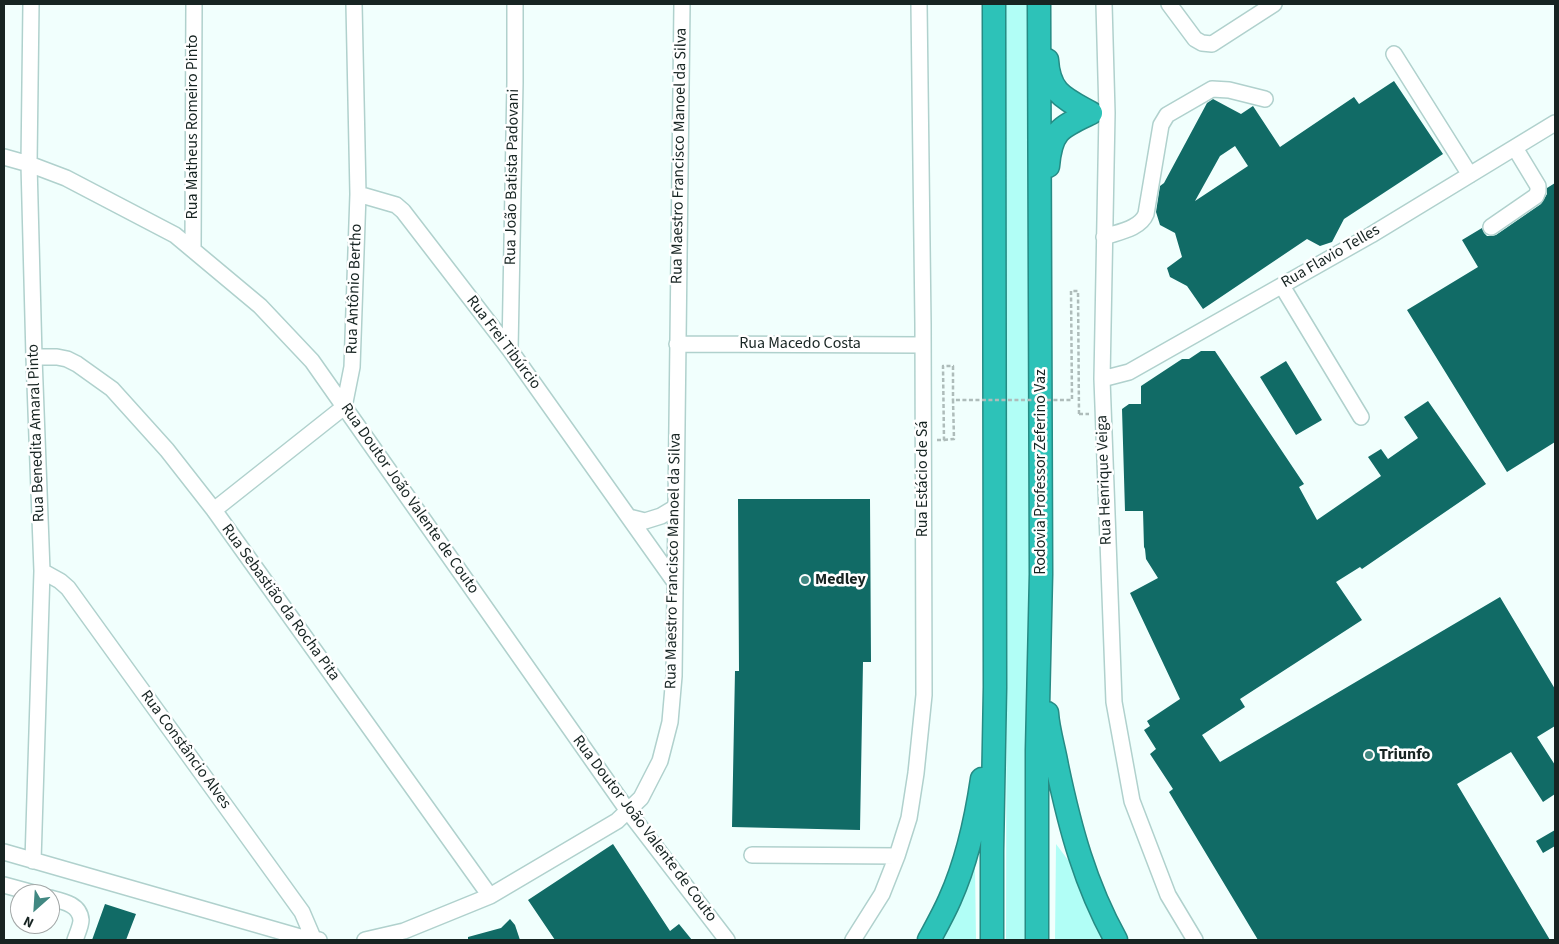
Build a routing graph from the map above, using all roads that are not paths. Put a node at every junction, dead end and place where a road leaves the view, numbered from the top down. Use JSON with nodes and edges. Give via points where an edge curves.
{"nodes":[{"id":1,"x":31,"y":4,"type":"edge"},
{"id":2,"x":194,"y":4,"type":"edge"},
{"id":3,"x":354,"y":4,"type":"edge"},
{"id":4,"x":515,"y":4,"type":"edge"},
{"id":5,"x":682,"y":4,"type":"edge"},
{"id":6,"x":920,"y":4,"type":"edge"},
{"id":7,"x":994,"y":4,"type":"edge"},
{"id":8,"x":1041,"y":4,"type":"edge"},
{"id":9,"x":1104,"y":4,"type":"edge"},
{"id":10,"x":1169,"y":4,"type":"edge"},
{"id":11,"x":1274,"y":4,"type":"edge"},
{"id":12,"x":1394,"y":54,"type":"dead end"},
{"id":13,"x":1265,"y":99,"type":"dead end"},
{"id":14,"x":1099,"y":113,"type":"junction"},
{"id":15,"x":1555,"y":123,"type":"edge"},
{"id":16,"x":1515,"y":148,"type":"junction"},
{"id":17,"x":4,"y":157,"type":"edge"},
{"id":18,"x":29,"y":164,"type":"junction"},
{"id":19,"x":1470,"y":175,"type":"junction"},
{"id":20,"x":358,"y":194,"type":"junction"},
{"id":21,"x":1491,"y":227,"type":"dead end"},
{"id":22,"x":1104,"y":237,"type":"junction"},
{"id":23,"x":193,"y":249,"type":"junction"},
{"id":24,"x":1040,"y":255,"type":"junction"},
{"id":25,"x":1282,"y":286,"type":"junction"},
{"id":26,"x":677,"y":344,"type":"junction"},
{"id":27,"x":923,"y":345,"type":"junction"},
{"id":28,"x":510,"y":350,"type":"junction"},
{"id":29,"x":34,"y":357,"type":"junction"},
{"id":30,"x":1102,"y":379,"type":"junction"},
{"id":31,"x":344,"y":408,"type":"junction"},
{"id":32,"x":1361,"y":416,"type":"dead end"},
{"id":33,"x":676,"y":507,"type":"junction"},
{"id":34,"x":214,"y":510,"type":"junction"},
{"id":35,"x":629,"y":517,"type":"junction"},
{"id":36,"x":42,"y":571,"type":"junction"},
{"id":37,"x":1042,"y":574,"type":"junction"},
{"id":38,"x":674,"y":580,"type":"junction"},
{"id":39,"x":995,"y":686,"type":"junction"},
{"id":40,"x":628,"y":811,"type":"junction"},
{"id":41,"x":4,"y":852,"type":"edge"},
{"id":42,"x":752,"y":855,"type":"dead end"},
{"id":43,"x":897,"y":856,"type":"junction"},
{"id":44,"x":33,"y":861,"type":"junction"},
{"id":45,"x":490,"y":896,"type":"junction"},
{"id":46,"x":60,"y":900,"type":"edge"},
{"id":47,"x":75,"y":940,"type":"edge"},
{"id":48,"x":314,"y":940,"type":"edge"},
{"id":49,"x":319,"y":940,"type":"edge"},
{"id":50,"x":365,"y":940,"type":"edge"},
{"id":51,"x":727,"y":940,"type":"edge"},
{"id":52,"x":853,"y":940,"type":"edge"},
{"id":53,"x":928,"y":940,"type":"edge"},
{"id":54,"x":992,"y":940,"type":"edge"},
{"id":55,"x":1037,"y":940,"type":"edge"},
{"id":56,"x":1116,"y":940,"type":"edge"},
{"id":57,"x":1195,"y":940,"type":"edge"}],
"edges":[{"from":1,"to":18,"type":"street","name":"Rua Benedita Amaral Pinto"},
{"from":2,"to":23,"type":"street","name":"Rua Matheus Romeiro Pinto"},
{"from":3,"to":20,"type":"street","name":"Rua Antônio Bertho"},
{"from":4,"to":28,"type":"street","name":"Rua João Batista Padovani"},
{"from":5,"to":26,"type":"street","name":"Rua Maestro Francisco Manoel da Silva"},
{"from":6,"to":27,"type":"street","name":"Rua Estácio de Sá"},
{"from":7,"to":39,"type":"highway"},
{"from":8,"to":14,"type":"highway","via":[[1051,83],[1068,100]]},
{"from":8,"to":24,"type":"highway","name":"Rodovia Professor Zeferino Vaz"},
{"from":9,"to":14,"type":"street","name":"Rua Henrique Veiga"},
{"from":10,"to":11,"type":"street","via":[[1195,40],[1212,44]]},
{"from":12,"to":19,"type":"street"},
{"from":13,"to":22,"type":"street","via":[[1212,89],[1167,115],[1161,125],[1144,220]]},
{"from":14,"to":22,"type":"street","name":"Rua Henrique Veiga"},
{"from":14,"to":24,"type":"highway","via":[[1066,124],[1059,130],[1050,149]]},
{"from":15,"to":16,"type":"street","name":"Rua Flavio Telles"},
{"from":16,"to":19,"type":"street","name":"Rua Flavio Telles"},
{"from":16,"to":21,"type":"street","via":[[1538,191],[1536,196]]},
{"from":17,"to":18,"type":"street","name":"Rua Doutor João Valente de Couto"},
{"from":18,"to":23,"type":"street","name":"Rua Doutor João Valente de Couto","via":[[95,192],[175,235]]},
{"from":18,"to":29,"type":"street","name":"Rua Benedita Amaral Pinto"},
{"from":19,"to":25,"type":"street","name":"Rua Flavio Telles"},
{"from":20,"to":28,"type":"street","name":"Rua Frei Tibúrcio","via":[[400,208]]},
{"from":20,"to":31,"type":"street","name":"Rua Antônio Bertho","via":[[352,367]]},
{"from":22,"to":30,"type":"street","name":"Rua Henrique Veiga"},
{"from":23,"to":31,"type":"street","name":"Rua Doutor João Valente de Couto","via":[[260,306],[312,361]]},
{"from":24,"to":37,"type":"highway","name":"Rodovia Professor Zeferino Vaz"},
{"from":25,"to":30,"type":"street","name":"Rua Flavio Telles","via":[[1129,372]]},
{"from":25,"to":32,"type":"street"},
{"from":26,"to":27,"type":"street","name":"Rua Macedo Costa"},
{"from":26,"to":33,"type":"street","name":"Rua Maestro Francisco Manoel da Silva"},
{"from":27,"to":43,"type":"street","name":"Rua Estácio de Sá","via":[[924,695],[909,818]]},
{"from":28,"to":35,"type":"street","name":"Rua Frei Tibúrcio"},
{"from":29,"to":34,"type":"street","name":"Rua Sebastião da Rocha Pita","via":[[68,359],[112,389],[167,450]]},
{"from":29,"to":36,"type":"street","name":"Rua Benedita Amaral Pinto"},
{"from":30,"to":57,"type":"street","name":"Rua Henrique Veiga","via":[[1114,702],[1132,801],[1168,895]]},
{"from":31,"to":34,"type":"street"},
{"from":31,"to":40,"type":"street","name":"Rua Doutor João Valente de Couto"},
{"from":33,"to":35,"type":"street","via":[[645,521]]},
{"from":33,"to":38,"type":"street","name":"Rua Maestro Francisco Manoel da Silva"},
{"from":34,"to":45,"type":"street","name":"Rua Sebastião da Rocha Pita"},
{"from":35,"to":38,"type":"street","name":"Rua Frei Tibúrcio"},
{"from":36,"to":44,"type":"street","name":"Rua Benedita Amaral Pinto"},
{"from":36,"to":48,"type":"street","name":"Rua Constâncio Alves","via":[[68,588],[302,912]]},
{"from":37,"to":55,"type":"highway","name":"Rodovia Professor Zeferino Vaz","via":[[1037,750]]},
{"from":37,"to":56,"type":"highway","via":[[1047,718],[1068,819],[1091,886]]},
{"from":38,"to":40,"type":"street","name":"Rua Maestro Francisco Manoel da Silva","via":[[674,676],[670,722],[660,761],[641,798]]},
{"from":39,"to":53,"type":"highway","via":[[976,815],[950,899]]},
{"from":39,"to":54,"type":"highway"},
{"from":40,"to":45,"type":"street","name":"Rua Maestro Francisco Manoel da Silva","via":[[617,821]]},
{"from":40,"to":51,"type":"street","name":"Rua Doutor João Valente de Couto"},
{"from":41,"to":44,"type":"street"},
{"from":42,"to":43,"type":"street"},
{"from":43,"to":52,"type":"street","name":"Rua Estácio de Sá","via":[[882,894]]},
{"from":44,"to":48,"type":"street"},
{"from":45,"to":50,"type":"street","name":"Rua Maestro Francisco Manoel da Silva","via":[[404,931]]},
{"from":46,"to":47,"type":"street","via":[[70,903],[79,912],[81,921]]},
{"from":48,"to":49,"type":"street"}]}
